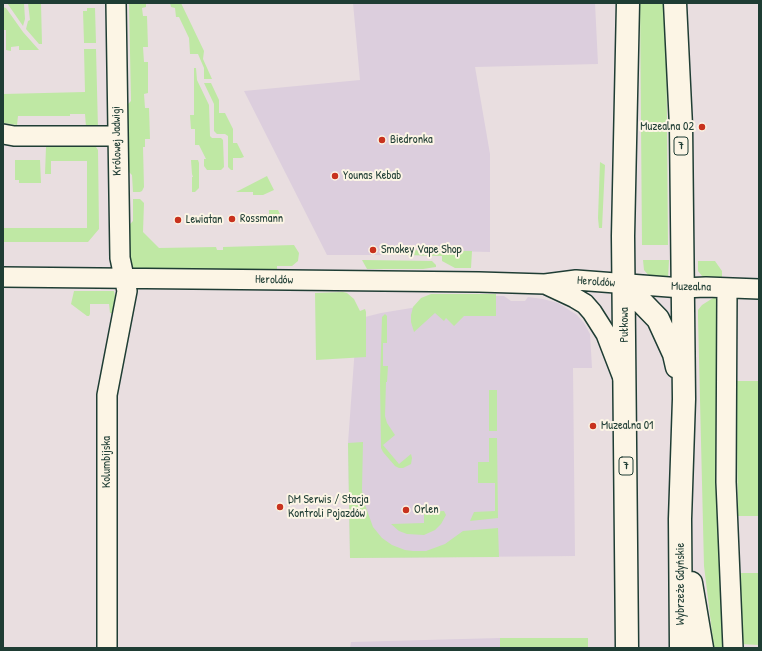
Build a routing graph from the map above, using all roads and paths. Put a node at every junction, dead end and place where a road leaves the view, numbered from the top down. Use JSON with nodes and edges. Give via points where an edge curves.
{"nodes":[{"id":1,"x":116,"y":3,"type":"edge"},
{"id":2,"x":628,"y":3,"type":"edge"},
{"id":3,"x":675,"y":3,"type":"edge"},
{"id":4,"x":3,"y":134,"type":"edge"},
{"id":5,"x":117,"y":136,"type":"junction"},
{"id":6,"x":3,"y":277,"type":"edge"},
{"id":7,"x":124,"y":278,"type":"junction"},
{"id":8,"x":545,"y":284,"type":"junction"},
{"id":9,"x":624,"y":284,"type":"junction"},
{"id":10,"x":682,"y":288,"type":"junction"},
{"id":11,"x":727,"y":288,"type":"junction"},
{"id":12,"x":759,"y":289,"type":"edge"},
{"id":13,"x":625,"y":383,"type":"junction"},
{"id":14,"x":684,"y":399,"type":"junction"},
{"id":15,"x":680,"y":519,"type":"junction"},
{"id":16,"x":107,"y":648,"type":"edge"},
{"id":17,"x":627,"y":648,"type":"edge"},
{"id":18,"x":681,"y":648,"type":"edge"},
{"id":19,"x":702,"y":648,"type":"edge"},
{"id":20,"x":733,"y":648,"type":"edge"}],
"edges":[{"from":1,"to":5,"type":"street","name":"Królowej Jadwigi"},
{"from":2,"to":9,"type":"highway","name":"Pułkowa","number":"7","via":[[624,126]]},
{"from":3,"to":10,"type":"highway","number":"7","via":[[681,126]]},
{"from":4,"to":5,"type":"street"},
{"from":5,"to":7,"type":"street","name":"Królowej Jadwigi","via":[[120,258]]},
{"from":6,"to":7,"type":"street","name":"Heroldów"},
{"from":7,"to":8,"type":"street","name":"Heroldów"},
{"from":7,"to":16,"type":"street","name":"Kolumbijska","via":[[126,300],[107,395]]},
{"from":8,"to":9,"type":"street","name":"Heroldów","via":[[576,280]]},
{"from":8,"to":13,"type":"street","name":"Heroldów","via":[[575,298],[592,312],[606,334]]},
{"from":9,"to":10,"type":"street","name":"Muzealna"},
{"from":9,"to":13,"type":"highway","name":"Pułkowa","number":"7"},
{"from":9,"to":14,"type":"highway","via":[[658,319],[674,354]]},
{"from":10,"to":11,"type":"street","name":"Muzealna"},
{"from":10,"to":14,"type":"highway","number":"7"},
{"from":11,"to":12,"type":"street","name":"Muzealna"},
{"from":11,"to":20,"type":"street","via":[[726,482]]},
{"from":13,"to":17,"type":"highway","name":"Pułkowa","number":"7"},
{"from":14,"to":15,"type":"highway","number":"7"},
{"from":15,"to":18,"type":"highway","name":"Wybrzeże Gdyńskie","number":"7"},
{"from":15,"to":19,"type":"highway"}]}
